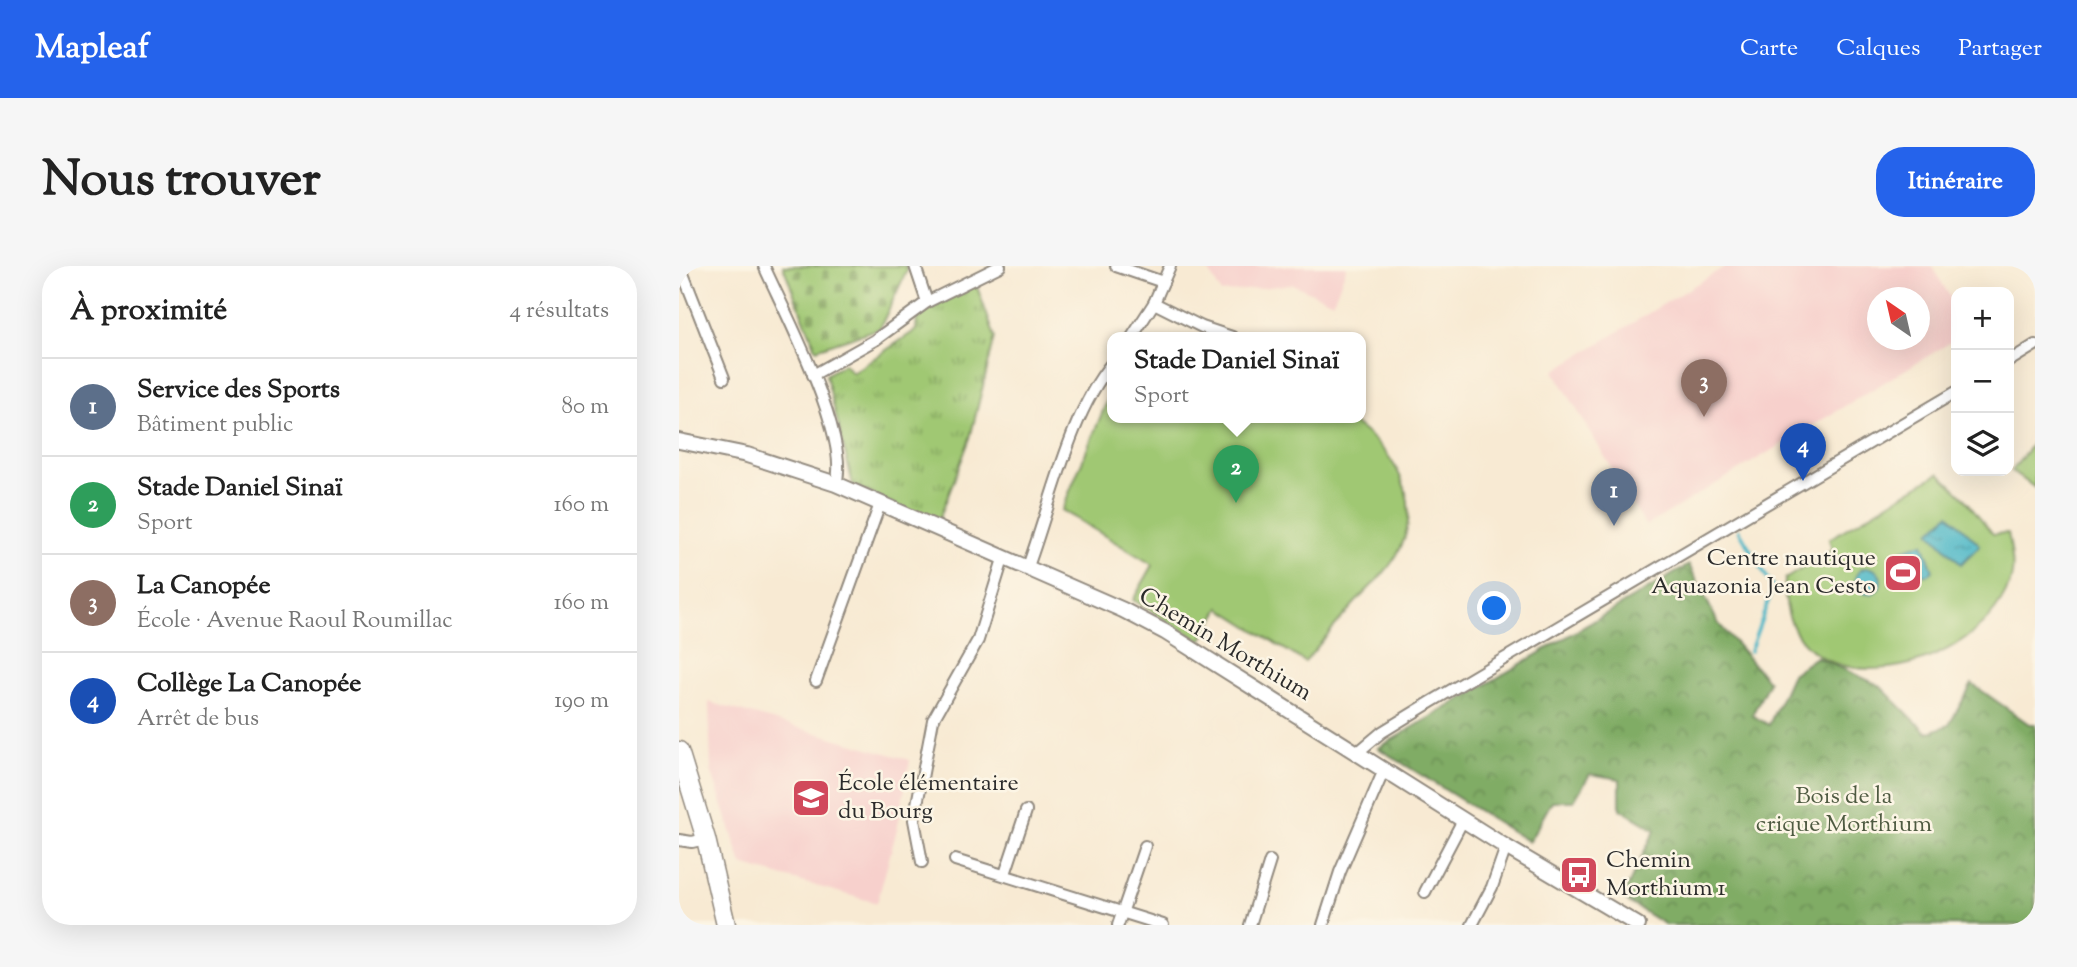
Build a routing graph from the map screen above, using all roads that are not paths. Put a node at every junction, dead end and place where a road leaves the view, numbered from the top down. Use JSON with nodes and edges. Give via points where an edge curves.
{"nodes":[{"id":1,"x":680,"y":266,"type":"edge"},
{"id":2,"x":764,"y":266,"type":"edge"},
{"id":3,"x":915,"y":266,"type":"edge"},
{"id":4,"x":1000,"y":266,"type":"edge"},
{"id":5,"x":1116,"y":266,"type":"edge"},
{"id":6,"x":1170,"y":266,"type":"edge"},
{"id":7,"x":1163,"y":282,"type":"junction"},
{"id":8,"x":927,"y":302,"type":"junction"},
{"id":9,"x":1154,"y":303,"type":"junction"},
{"id":10,"x":1135,"y":332,"type":"edge"},
{"id":11,"x":1217,"y":332,"type":"edge"},
{"id":12,"x":2035,"y":345,"type":"edge"},
{"id":13,"x":2014,"y":358,"type":"edge"},
{"id":14,"x":1107,"y":369,"type":"edge"},
{"id":15,"x":813,"y":375,"type":"junction"},
{"id":16,"x":724,"y":378,"type":"dead end"},
{"id":17,"x":1951,"y":395,"type":"edge"},
{"id":18,"x":679,"y":441,"type":"edge"},
{"id":19,"x":836,"y":484,"type":"junction"},
{"id":20,"x":880,"y":504,"type":"junction"},
{"id":21,"x":1003,"y":559,"type":"junction"},
{"id":22,"x":1027,"y":569,"type":"junction"},
{"id":23,"x":816,"y":681,"type":"dead end"},
{"id":24,"x":679,"y":751,"type":"edge"},
{"id":25,"x":1357,"y":753,"type":"junction"},
{"id":26,"x":1384,"y":770,"type":"junction"},
{"id":27,"x":1026,"y":811,"type":"dead end"},
{"id":28,"x":1463,"y":820,"type":"junction"},
{"id":29,"x":706,"y":839,"type":"junction"},
{"id":30,"x":679,"y":840,"type":"edge"},
{"id":31,"x":1145,"y":846,"type":"dead end"},
{"id":32,"x":1506,"y":847,"type":"junction"},
{"id":33,"x":955,"y":860,"type":"dead end"},
{"id":34,"x":1269,"y":861,"type":"dead end"},
{"id":35,"x":922,"y":862,"type":"dead end"},
{"id":36,"x":1005,"y":874,"type":"junction"},
{"id":37,"x":1425,"y":892,"type":"dead end"},
{"id":38,"x":1122,"y":911,"type":"junction"},
{"id":39,"x":726,"y":925,"type":"edge"},
{"id":40,"x":1118,"y":925,"type":"edge"},
{"id":41,"x":1163,"y":925,"type":"edge"},
{"id":42,"x":1250,"y":925,"type":"edge"},
{"id":43,"x":1323,"y":925,"type":"edge"},
{"id":44,"x":1472,"y":925,"type":"edge"},
{"id":45,"x":1637,"y":925,"type":"edge"}],
"edges":[{"from":1,"to":16,"type":"street"},
{"from":2,"to":15,"type":"street"},
{"from":3,"to":8,"type":"street"},
{"from":4,"to":8,"type":"street"},
{"from":5,"to":7,"type":"street"},
{"from":6,"to":7,"type":"street"},
{"from":7,"to":9,"type":"street"},
{"from":8,"to":15,"type":"street","via":[[875,340]]},
{"from":9,"to":10,"type":"street"},
{"from":9,"to":11,"type":"street"},
{"from":12,"to":13,"type":"street"},
{"from":14,"to":22,"type":"street","via":[[1081,413]]},
{"from":15,"to":19,"type":"street","via":[[831,428],[840,473]]},
{"from":17,"to":25,"type":"street","via":[[1431,702]]},
{"from":18,"to":19,"type":"street","name":"Chemin Morthium","via":[[747,455]]},
{"from":19,"to":20,"type":"street","name":"Chemin Morthium"},
{"from":20,"to":21,"type":"street","name":"Chemin Morthium"},
{"from":20,"to":23,"type":"street"},
{"from":21,"to":22,"type":"street","name":"Chemin Morthium"},
{"from":21,"to":35,"type":"street","via":[[978,640],[933,720],[914,820]]},
{"from":22,"to":25,"type":"street","name":"Chemin Morthium","via":[[1165,632]]},
{"from":24,"to":29,"type":"main road"},
{"from":25,"to":26,"type":"street","name":"Chemin Morthium"},
{"from":26,"to":28,"type":"street","name":"Chemin Morthium"},
{"from":26,"to":43,"type":"street","via":[[1340,872]]},
{"from":27,"to":36,"type":"street"},
{"from":28,"to":32,"type":"street","name":"Chemin Morthium"},
{"from":28,"to":37,"type":"street"},
{"from":29,"to":30,"type":"street"},
{"from":29,"to":39,"type":"main road"},
{"from":31,"to":38,"type":"street"},
{"from":32,"to":44,"type":"street"},
{"from":32,"to":45,"type":"street","name":"Chemin Morthium"},
{"from":33,"to":36,"type":"street"},
{"from":34,"to":42,"type":"street"},
{"from":36,"to":38,"type":"street"},
{"from":38,"to":40,"type":"street"},
{"from":38,"to":41,"type":"street"}]}
